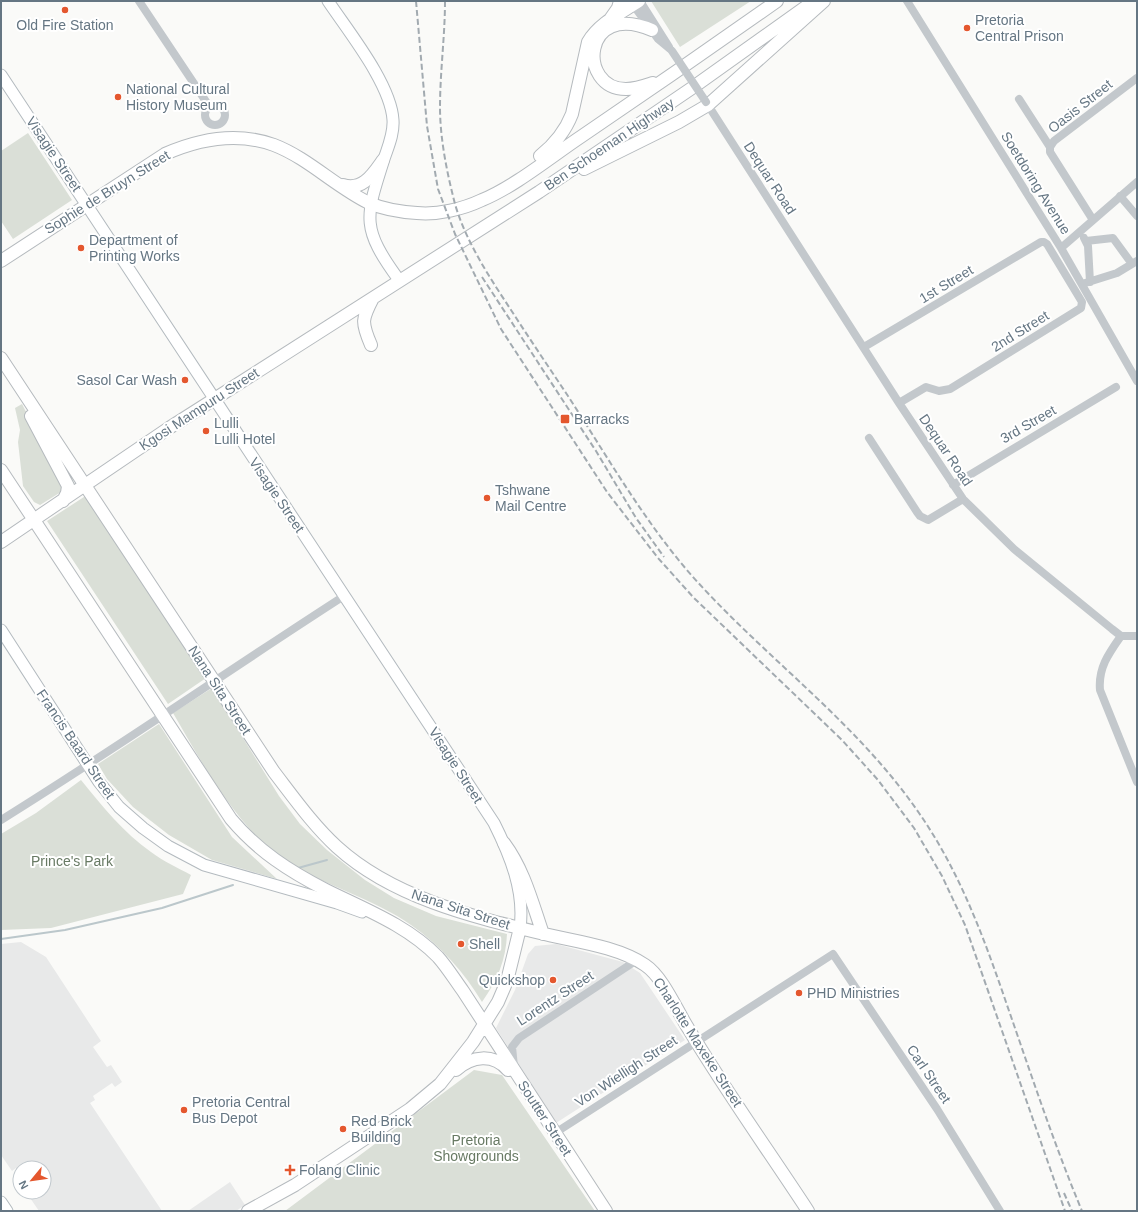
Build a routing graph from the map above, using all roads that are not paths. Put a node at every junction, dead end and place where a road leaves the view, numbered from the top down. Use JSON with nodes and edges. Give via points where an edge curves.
{"nodes":[{"id":1,"x":140,"y":1,"type":"edge"},
{"id":2,"x":328,"y":1,"type":"edge"},
{"id":3,"x":620,"y":1,"type":"edge"},
{"id":4,"x":777,"y":1,"type":"edge"},
{"id":5,"x":814,"y":1,"type":"edge"},
{"id":6,"x":824,"y":1,"type":"edge"},
{"id":7,"x":907,"y":1,"type":"edge"},
{"id":8,"x":638,"y":4,"type":"edge"},
{"id":9,"x":615,"y":21,"type":"junction"},
{"id":10,"x":652,"y":30,"type":"junction"},
{"id":11,"x":671,"y":50,"type":"junction"},
{"id":12,"x":679,"y":70,"type":"junction"},
{"id":13,"x":1,"y":75,"type":"edge"},
{"id":14,"x":1137,"y":78,"type":"edge"},
{"id":15,"x":1019,"y":99,"type":"dead end"},
{"id":16,"x":707,"y":103,"type":"junction"},
{"id":17,"x":209,"y":106,"type":"dead end"},
{"id":18,"x":1050,"y":147,"type":"junction"},
{"id":19,"x":383,"y":160,"type":"junction"},
{"id":20,"x":1137,"y":182,"type":"edge"},
{"id":21,"x":336,"y":183,"type":"junction"},
{"id":22,"x":548,"y":186,"type":"junction"},
{"id":23,"x":1120,"y":196,"type":"junction"},
{"id":24,"x":484,"y":200,"type":"junction"},
{"id":25,"x":87,"y":203,"type":"junction"},
{"id":26,"x":370,"y":203,"type":"junction"},
{"id":27,"x":1137,"y":216,"type":"edge"},
{"id":28,"x":1093,"y":220,"type":"junction"},
{"id":29,"x":1079,"y":232,"type":"junction"},
{"id":30,"x":1041,"y":242,"type":"joint"},
{"id":31,"x":1086,"y":242,"type":"junction"},
{"id":32,"x":1061,"y":248,"type":"junction"},
{"id":33,"x":1,"y":260,"type":"edge"},
{"id":34,"x":1135,"y":262,"type":"edge"},
{"id":35,"x":399,"y":280,"type":"junction"},
{"id":36,"x":1086,"y":283,"type":"junction"},
{"id":37,"x":374,"y":297,"type":"junction"},
{"id":38,"x":371,"y":345,"type":"dead end"},
{"id":39,"x":864,"y":347,"type":"junction"},
{"id":40,"x":1,"y":358,"type":"edge"},
{"id":41,"x":11,"y":373,"type":"junction"},
{"id":42,"x":1137,"y":381,"type":"edge"},
{"id":43,"x":1116,"y":387,"type":"dead end"},
{"id":44,"x":213,"y":399,"type":"junction"},
{"id":45,"x":898,"y":403,"type":"junction"},
{"id":46,"x":869,"y":438,"type":"dead end"},
{"id":47,"x":1,"y":470,"type":"edge"},
{"id":48,"x":85,"y":485,"type":"junction"},
{"id":49,"x":953,"y":485,"type":"junction"},
{"id":50,"x":963,"y":498,"type":"junction"},
{"id":51,"x":61,"y":502,"type":"junction"},
{"id":52,"x":34,"y":520,"type":"junction"},
{"id":53,"x":1,"y":542,"type":"edge"},
{"id":54,"x":344,"y":596,"type":"junction"},
{"id":55,"x":1,"y":630,"type":"edge"},
{"id":56,"x":1121,"y":636,"type":"junction"},
{"id":57,"x":1137,"y":636,"type":"edge"},
{"id":58,"x":214,"y":680,"type":"junction"},
{"id":59,"x":162,"y":715,"type":"junction"},
{"id":60,"x":88,"y":765,"type":"junction"},
{"id":61,"x":1137,"y":782,"type":"edge"},
{"id":62,"x":1,"y":820,"type":"edge"},
{"id":63,"x":504,"y":843,"type":"junction"},
{"id":64,"x":393,"y":923,"type":"junction"},
{"id":65,"x":520,"y":928,"type":"junction"},
{"id":66,"x":543,"y":934,"type":"junction"},
{"id":67,"x":833,"y":954,"type":"joint"},
{"id":68,"x":637,"y":960,"type":"junction"},
{"id":69,"x":484,"y":1026,"type":"junction"},
{"id":70,"x":696,"y":1041,"type":"junction"},
{"id":71,"x":515,"y":1072,"type":"junction"},
{"id":72,"x":440,"y":1084,"type":"junction"},
{"id":73,"x":528,"y":1092,"type":"junction"},
{"id":74,"x":555,"y":1133,"type":"junction"},
{"id":75,"x":295,"y":1185,"type":"junction"},
{"id":76,"x":1,"y":1202,"type":"edge"},
{"id":77,"x":7,"y":1211,"type":"edge"},
{"id":78,"x":248,"y":1211,"type":"edge"},
{"id":79,"x":259,"y":1211,"type":"edge"},
{"id":80,"x":606,"y":1211,"type":"edge"},
{"id":81,"x":808,"y":1211,"type":"edge"},
{"id":82,"x":1000,"y":1211,"type":"edge"}],
"edges":[{"from":1,"to":17,"type":"street"},
{"from":2,"to":19,"type":"street","via":[[370,64],[386,94],[393,121],[392,134]]},
{"from":3,"to":9,"type":"main road"},
{"from":4,"to":12,"type":"main road","name":"Ben Schoeman Highway"},
{"from":5,"to":22,"type":"main road","name":"Ben Schoeman Highway"},
{"from":6,"to":16,"type":"main road"},
{"from":7,"to":32,"type":"street","name":"Soetdoring Avenue"},
{"from":8,"to":9,"type":"main road"},
{"from":8,"to":10,"type":"street"},
{"from":8,"to":11,"type":"street"},
{"from":9,"to":10,"type":"main road","via":[[638,24]]},
{"from":9,"to":12,"type":"main road","via":[[602,32],[594,51],[595,67],[604,81],[615,87],[638,88]]},
{"from":9,"to":24,"type":"main road","via":[[596,30],[588,42],[572,114],[560,138]]},
{"from":10,"to":11,"type":"street"},
{"from":11,"to":16,"type":"street","name":"Dequar Road","bridge":true},
{"from":12,"to":24,"type":"main road","name":"Ben Schoeman Highway"},
{"from":13,"to":25,"type":"street","name":"Visagie Street"},
{"from":14,"to":18,"type":"street","name":"Oasis Street","via":[[1054,141]]},
{"from":15,"to":18,"type":"street"},
{"from":16,"to":22,"type":"main road","via":[[679,122]]},
{"from":16,"to":39,"type":"street","name":"Dequar Road"},
{"from":18,"to":28,"type":"street","name":"Oasis Street","via":[[1050,152]]},
{"from":19,"to":21,"type":"main road","via":[[371,177],[361,184],[353,187]]},
{"from":19,"to":26,"type":"street"},
{"from":20,"to":23,"type":"street"},
{"from":21,"to":25,"type":"main road","name":"Sophie de Bruyn Street","via":[[274,145],[248,138],[225,138],[194,143],[165,154]]},
{"from":21,"to":26,"type":"main road","name":"Sophie de Bruyn Street"},
{"from":22,"to":35,"type":"main road","name":"Ben Schoeman Highway"},
{"from":23,"to":27,"type":"street"},
{"from":23,"to":28,"type":"street"},
{"from":24,"to":26,"type":"main road","name":"Ben Schoeman Highway","via":[[461,207],[418,213]]},
{"from":25,"to":33,"type":"main road","name":"Sophie de Bruyn Street"},
{"from":25,"to":44,"type":"street","name":"Visagie Street"},
{"from":26,"to":35,"type":"street","via":[[369,223],[372,236]]},
{"from":28,"to":29,"type":"street"},
{"from":29,"to":31,"type":"street"},
{"from":29,"to":32,"type":"street"},
{"from":30,"to":39,"type":"street","name":"1st Street"},
{"from":30,"to":45,"type":"street","name":"2nd Street","via":[[1047,244],[1082,302],[1081,308],[950,389],[939,391],[926,387]]},
{"from":31,"to":34,"type":"street","via":[[1113,238]]},
{"from":31,"to":36,"type":"street"},
{"from":32,"to":36,"type":"street","name":"Soetdoring Avenue"},
{"from":34,"to":36,"type":"street","via":[[1117,273]]},
{"from":35,"to":37,"type":"main road","name":"Kgosi Mampuru Street"},
{"from":36,"to":42,"type":"street","name":"Soetdoring Avenue"},
{"from":37,"to":38,"type":"main road","via":[[363,319]]},
{"from":37,"to":44,"type":"main road","name":"Kgosi Mampuru Street"},
{"from":39,"to":45,"type":"street","name":"Dequar Road"},
{"from":40,"to":41,"type":"main road","name":"Nana Sita Street"},
{"from":41,"to":48,"type":"main road","name":"Nana Sita Street"},
{"from":41,"to":51,"type":"main road","via":[[67,483],[68,490]]},
{"from":43,"to":49,"type":"street","name":"3rd Street"},
{"from":44,"to":48,"type":"main road","name":"Kgosi Mampuru Street"},
{"from":44,"to":54,"type":"street","name":"Visagie Street"},
{"from":45,"to":49,"type":"street","name":"Dequar Road"},
{"from":46,"to":50,"type":"street","via":[[924,519],[928,520]]},
{"from":47,"to":52,"type":"main road"},
{"from":48,"to":51,"type":"main road","name":"Kgosi Mampuru Street"},
{"from":48,"to":58,"type":"main road","name":"Nana Sita Street"},
{"from":49,"to":50,"type":"street","name":"Dequar Road"},
{"from":50,"to":56,"type":"street","name":"Dequar Road","via":[[1014,549]]},
{"from":51,"to":52,"type":"main road","name":"Kgosi Mampuru Street"},
{"from":52,"to":53,"type":"main road","name":"Kgosi Mampuru Street"},
{"from":52,"to":59,"type":"main road"},
{"from":54,"to":58,"type":"street"},
{"from":54,"to":63,"type":"street","name":"Visagie Street","via":[[494,823]]},
{"from":55,"to":60,"type":"street","name":"Francis Baard Street"},
{"from":56,"to":57,"type":"street"},
{"from":56,"to":61,"type":"street","via":[[1104,663],[1100,690]]},
{"from":58,"to":59,"type":"street"},
{"from":58,"to":65,"type":"main road","name":"Nana Sita Street","via":[[297,803],[338,848],[378,877],[402,889]]},
{"from":59,"to":60,"type":"street"},
{"from":59,"to":64,"type":"main road","via":[[231,820],[257,847],[271,859],[324,889]]},
{"from":60,"to":62,"type":"street"},
{"from":60,"to":64,"type":"street","name":"Francis Baard Street","via":[[110,797],[133,821],[156,839],[189,858],[210,867],[337,903]]},
{"from":63,"to":65,"type":"street","name":"Visagie Street","via":[[517,882]]},
{"from":63,"to":66,"type":"main road","via":[[527,885]]},
{"from":64,"to":69,"type":"main road","via":[[438,957]]},
{"from":65,"to":66,"type":"main road","name":"Charlotte Maxeke Street"},
{"from":65,"to":69,"type":"main road","via":[[507,981]]},
{"from":66,"to":68,"type":"main road","name":"Charlotte Maxeke Street","via":[[584,942]]},
{"from":67,"to":70,"type":"street","name":"Von Wielligh Street"},
{"from":67,"to":82,"type":"street","name":"Carl Street","via":[[937,1110]]},
{"from":68,"to":70,"type":"main road","name":"Charlotte Maxeke Street","via":[[653,972]]},
{"from":68,"to":71,"type":"street","name":"Lorentz Street","via":[[519,1038],[512,1047]]},
{"from":69,"to":71,"type":"main road","name":"Soutter Street"},
{"from":69,"to":72,"type":"main road"},
{"from":70,"to":74,"type":"street","name":"Von Wielligh Street"},
{"from":70,"to":81,"type":"main road","name":"Charlotte Maxeke Street"},
{"from":71,"to":73,"type":"main road","name":"Soutter Street"},
{"from":72,"to":73,"type":"main road","via":[[464,1064],[478,1058],[487,1058],[504,1064]]},
{"from":72,"to":75,"type":"main road","via":[[410,1109]]},
{"from":73,"to":74,"type":"main road","name":"Soutter Street"},
{"from":74,"to":80,"type":"main road","name":"Soutter Street"},
{"from":75,"to":78,"type":"main road"},
{"from":75,"to":79,"type":"main road"},
{"from":76,"to":77,"type":"street"}]}
